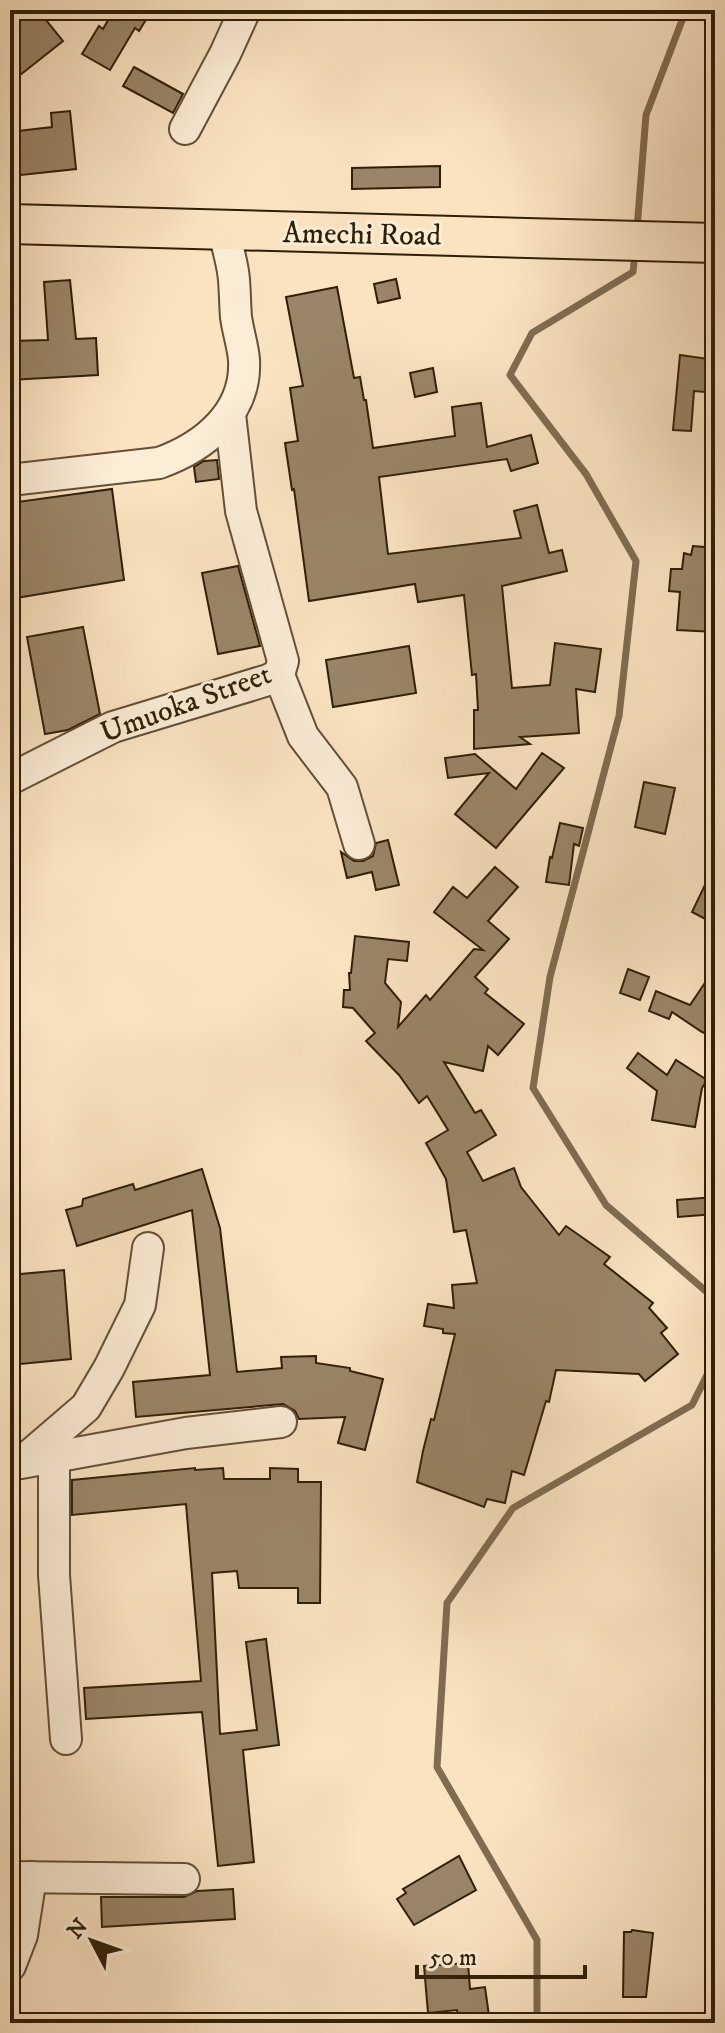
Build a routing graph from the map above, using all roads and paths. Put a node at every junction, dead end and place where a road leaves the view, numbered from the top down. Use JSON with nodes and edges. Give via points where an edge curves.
{"nodes":[{"id":1,"x":245,"y":10,"type":"edge"},
{"id":2,"x":185,"y":129,"type":"dead end"},
{"id":3,"x":10,"y":224,"type":"edge"},
{"id":4,"x":224,"y":231,"type":"junction"},
{"id":5,"x":715,"y":243,"type":"edge"},
{"id":6,"x":230,"y":414,"type":"junction"},
{"id":7,"x":10,"y":480,"type":"edge"},
{"id":8,"x":279,"y":675,"type":"junction"},
{"id":9,"x":10,"y":779,"type":"edge"},
{"id":10,"x":359,"y":844,"type":"dead end"},
{"id":11,"x":148,"y":1248,"type":"dead end"},
{"id":12,"x":281,"y":1422,"type":"dead end"},
{"id":13,"x":54,"y":1457,"type":"junction"},
{"id":14,"x":15,"y":1462,"type":"edge"},
{"id":15,"x":66,"y":1739,"type":"dead end"},
{"id":16,"x":20,"y":1877,"type":"edge"},
{"id":17,"x":184,"y":1879,"type":"dead end"},
{"id":18,"x":10,"y":1966,"type":"edge"}],
"edges":[{"from":1,"to":2,"type":"street"},
{"from":3,"to":4,"type":"main road","name":"Amechi Road"},
{"from":4,"to":5,"type":"main road","name":"Amechi Road"},
{"from":4,"to":6,"type":"street","via":[[244,359],[241,389]]},
{"from":6,"to":7,"type":"street","via":[[204,441],[159,463]]},
{"from":6,"to":8,"type":"street","name":"Umuoka Street","via":[[241,511],[283,661]]},
{"from":8,"to":9,"type":"street","name":"Umuoka Street","via":[[113,727]]},
{"from":8,"to":10,"type":"street","via":[[303,736],[342,787]]},
{"from":11,"to":14,"type":"street","via":[[140,1305],[86,1407]]},
{"from":12,"to":13,"type":"street"},
{"from":13,"to":14,"type":"street"},
{"from":13,"to":15,"type":"street","via":[[54,1575]]},
{"from":16,"to":17,"type":"street"},
{"from":16,"to":18,"type":"street","via":[[22,1935]]}]}
